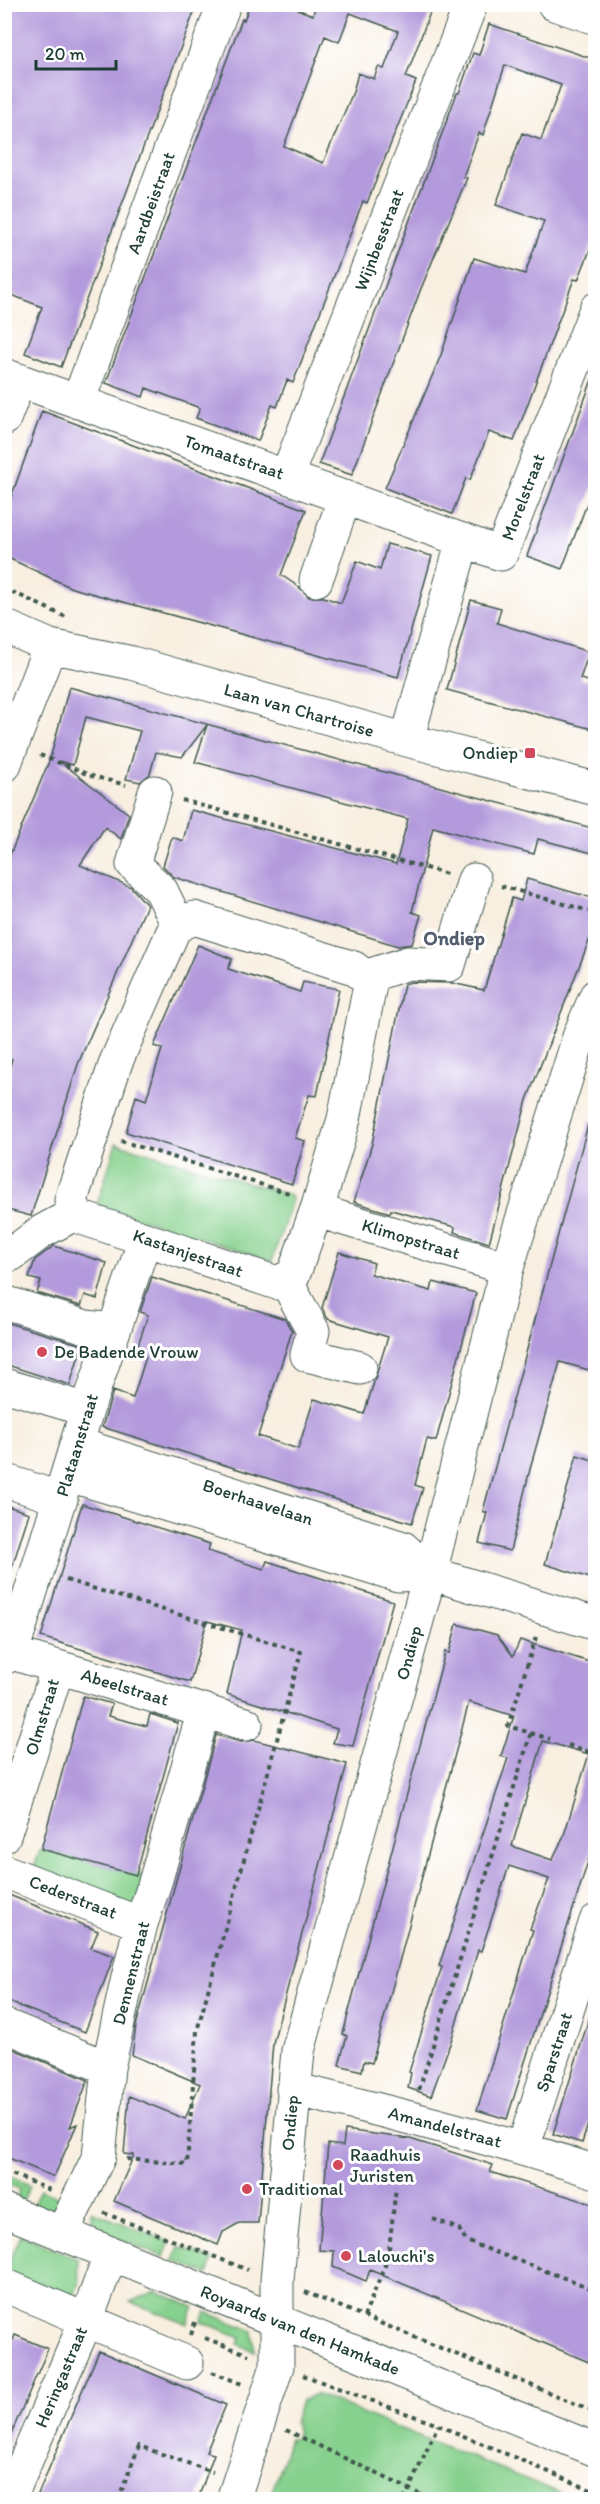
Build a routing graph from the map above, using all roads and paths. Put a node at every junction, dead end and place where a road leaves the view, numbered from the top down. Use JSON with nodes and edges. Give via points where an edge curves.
{"nodes":[{"id":1,"x":224,"y":4,"type":"edge"},
{"id":2,"x":471,"y":4,"type":"edge"},
{"id":3,"x":554,"y":4,"type":"edge"},
{"id":4,"x":596,"y":18,"type":"edge"},
{"id":5,"x":596,"y":309,"type":"edge"},
{"id":6,"x":12,"y":378,"type":"edge"},
{"id":7,"x":78,"y":402,"type":"junction"},
{"id":8,"x":4,"y":419,"type":"edge"},
{"id":9,"x":287,"y":475,"type":"junction"},
{"id":10,"x":345,"y":497,"type":"junction"},
{"id":11,"x":463,"y":540,"type":"junction"},
{"id":12,"x":316,"y":580,"type":"dead end"},
{"id":13,"x":4,"y":626,"type":"edge"},
{"id":14,"x":50,"y":646,"type":"junction"},
{"id":15,"x":408,"y":740,"type":"junction"},
{"id":16,"x":9,"y":755,"type":"edge"},
{"id":17,"x":596,"y":789,"type":"edge"},
{"id":18,"x":155,"y":792,"type":"junction"},
{"id":19,"x":474,"y":880,"type":"junction"},
{"id":20,"x":596,"y":913,"type":"edge"},
{"id":21,"x":178,"y":925,"type":"junction"},
{"id":22,"x":365,"y":977,"type":"junction"},
{"id":23,"x":594,"y":1001,"type":"edge"},
{"id":24,"x":92,"y":1132,"type":"junction"},
{"id":25,"x":318,"y":1206,"type":"junction"},
{"id":26,"x":76,"y":1213,"type":"junction"},
{"id":27,"x":145,"y":1239,"type":"junction"},
{"id":28,"x":4,"y":1252,"type":"edge"},
{"id":29,"x":507,"y":1268,"type":"junction"},
{"id":30,"x":285,"y":1279,"type":"junction"},
{"id":31,"x":4,"y":1302,"type":"edge"},
{"id":32,"x":114,"y":1330,"type":"junction"},
{"id":33,"x":360,"y":1368,"type":"dead end"},
{"id":34,"x":4,"y":1384,"type":"edge"},
{"id":35,"x":87,"y":1410,"type":"junction"},
{"id":36,"x":77,"y":1444,"type":"junction"},
{"id":37,"x":4,"y":1480,"type":"edge"},
{"id":38,"x":65,"y":1487,"type":"junction"},
{"id":39,"x":38,"y":1571,"type":"junction"},
{"id":40,"x":430,"y":1574,"type":"junction"},
{"id":41,"x":545,"y":1608,"type":"junction"},
{"id":42,"x":596,"y":1624,"type":"edge"},
{"id":43,"x":8,"y":1656,"type":"edge"},
{"id":44,"x":58,"y":1667,"type":"junction"},
{"id":45,"x":204,"y":1710,"type":"junction"},
{"id":46,"x":246,"y":1724,"type":"dead end"},
{"id":47,"x":531,"y":1733,"type":"junction"},
{"id":48,"x":550,"y":1739,"type":"dead end"},
{"id":49,"x":568,"y":1745,"type":"dead end"},
{"id":50,"x":596,"y":1754,"type":"edge"},
{"id":51,"x":4,"y":1836,"type":"edge"},
{"id":52,"x":4,"y":1871,"type":"edge"},
{"id":53,"x":596,"y":1921,"type":"edge"},
{"id":54,"x":141,"y":1924,"type":"junction"},
{"id":55,"x":4,"y":2025,"type":"edge"},
{"id":56,"x":108,"y":2068,"type":"junction"},
{"id":57,"x":293,"y":2090,"type":"junction"},
{"id":58,"x":411,"y":2117,"type":"junction"},
{"id":59,"x":523,"y":2148,"type":"junction"},
{"id":60,"x":99,"y":2156,"type":"junction"},
{"id":61,"x":596,"y":2172,"type":"edge"},
{"id":62,"x":396,"y":2187,"type":"dead end"},
{"id":63,"x":4,"y":2210,"type":"edge"},
{"id":64,"x":433,"y":2219,"type":"dead end"},
{"id":65,"x":62,"y":2234,"type":"junction"},
{"id":66,"x":111,"y":2253,"type":"junction"},
{"id":67,"x":4,"y":2285,"type":"edge"},
{"id":68,"x":596,"y":2290,"type":"edge"},
{"id":69,"x":207,"y":2293,"type":"junction"},
{"id":70,"x":364,"y":2317,"type":"dead end"},
{"id":71,"x":276,"y":2320,"type":"junction"},
{"id":72,"x":86,"y":2321,"type":"junction"},
{"id":73,"x":180,"y":2329,"type":"dead end"},
{"id":74,"x":189,"y":2348,"type":"junction"},
{"id":75,"x":269,"y":2392,"type":"junction"},
{"id":76,"x":438,"y":2425,"type":"junction"},
{"id":77,"x":596,"y":2450,"type":"edge"},
{"id":78,"x":408,"y":2488,"type":"junction"},
{"id":79,"x":236,"y":2490,"type":"edge"},
{"id":80,"x":596,"y":2492,"type":"edge"},
{"id":81,"x":9,"y":2499,"type":"edge"},
{"id":82,"x":118,"y":2499,"type":"edge"},
{"id":83,"x":404,"y":2499,"type":"edge"},
{"id":84,"x":432,"y":2499,"type":"edge"}],
"edges":[{"from":1,"to":7,"type":"street","name":"Aardbeistraat"},
{"from":2,"to":9,"type":"street","name":"Wijnbesstraat"},
{"from":3,"to":4,"type":"street"},
{"from":5,"to":11,"type":"street","name":"Morelstraat","via":[[501,554]]},
{"from":6,"to":7,"type":"street","name":"Tomaatstraat"},
{"from":6,"to":8,"type":"street"},
{"from":7,"to":9,"type":"street","name":"Tomaatstraat"},
{"from":9,"to":10,"type":"street","name":"Tomaatstraat"},
{"from":10,"to":11,"type":"street","name":"Tomaatstraat"},
{"from":10,"to":12,"type":"street"},
{"from":11,"to":15,"type":"street"},
{"from":13,"to":14,"type":"street","name":"Laan van Chartroise"},
{"from":14,"to":15,"type":"street","name":"Laan van Chartroise","via":[[132,663]]},
{"from":14,"to":16,"type":"street"},
{"from":15,"to":17,"type":"street","name":"Laan van Chartroise"},
{"from":16,"to":18,"type":"path"},
{"from":18,"to":19,"type":"path"},
{"from":18,"to":21,"type":"street","via":[[134,864],[161,890]]},
{"from":19,"to":20,"type":"path"},
{"from":19,"to":22,"type":"street","via":[[448,965],[408,963]]},
{"from":21,"to":22,"type":"street","via":[[194,918],[354,968]]},
{"from":21,"to":24,"type":"street","via":[[116,1062]]},
{"from":22,"to":25,"type":"street","via":[[370,985],[344,1119]]},
{"from":23,"to":29,"type":"street","name":"Ondiep","via":[[580,1034]]},
{"from":24,"to":25,"type":"path"},
{"from":24,"to":26,"type":"street","via":[[71,1200]]},
{"from":25,"to":29,"type":"street","name":"Klimopstraat","via":[[332,1215]]},
{"from":25,"to":30,"type":"street","via":[[293,1276]]},
{"from":26,"to":27,"type":"street","name":"Kastanjestraat"},
{"from":26,"to":28,"type":"street","via":[[12,1254]]},
{"from":27,"to":30,"type":"street","name":"Kastanjestraat","via":[[277,1283]]},
{"from":27,"to":32,"type":"street","name":"Plataanstraat"},
{"from":29,"to":40,"type":"street","name":"Ondiep"},
{"from":30,"to":33,"type":"street","via":[[313,1331],[307,1355]]},
{"from":31,"to":32,"type":"street","via":[[86,1327]]},
{"from":32,"to":35,"type":"street","name":"Plataanstraat"},
{"from":34,"to":35,"type":"street"},
{"from":35,"to":36,"type":"street","name":"Plataanstraat"},
{"from":36,"to":38,"type":"street","name":"Plataanstraat"},
{"from":36,"to":40,"type":"street","name":"Boerhaavelaan","via":[[403,1548]]},
{"from":37,"to":38,"type":"street","name":"Boerhaavelaan"},
{"from":38,"to":39,"type":"street","name":"Plataanstraat"},
{"from":38,"to":40,"type":"street","name":"Boerhaavelaan","via":[[398,1575]]},
{"from":39,"to":43,"type":"street","name":"Plataanstraat"},
{"from":39,"to":60,"type":"path","via":[[301,1652],[197,2031],[187,2164]]},
{"from":40,"to":41,"type":"street","name":"Boerhaavelaan"},
{"from":40,"to":57,"type":"street","name":"Ondiep","via":[[298,2051]]},
{"from":41,"to":42,"type":"street","name":"Boerhaavelaan"},
{"from":41,"to":47,"type":"path","via":[[508,1726]]},
{"from":43,"to":44,"type":"street","name":"Abeelstraat"},
{"from":44,"to":45,"type":"street","name":"Abeelstraat"},
{"from":44,"to":51,"type":"street","name":"Olmstraat"},
{"from":45,"to":46,"type":"street","name":"Abeelstraat"},
{"from":45,"to":54,"type":"street","name":"Dennenstraat"},
{"from":47,"to":48,"type":"path"},
{"from":47,"to":58,"type":"path"},
{"from":49,"to":50,"type":"path"},
{"from":52,"to":54,"type":"street","name":"Cederstraat"},
{"from":53,"to":59,"type":"street","name":"Sparstraat"},
{"from":54,"to":56,"type":"street","name":"Dennenstraat"},
{"from":55,"to":56,"type":"street"},
{"from":56,"to":60,"type":"street","name":"Dennenstraat"},
{"from":57,"to":58,"type":"street","name":"Amandelstraat"},
{"from":57,"to":71,"type":"street","name":"Ondiep"},
{"from":58,"to":59,"type":"street","name":"Amandelstraat"},
{"from":59,"to":61,"type":"street","name":"Amandelstraat"},
{"from":60,"to":65,"type":"street","name":"Dennenstraat"},
{"from":62,"to":70,"type":"path","via":[[388,2258]]},
{"from":63,"to":65,"type":"street","name":"Royaards van den Hamkade"},
{"from":64,"to":68,"type":"path","via":[[459,2229],[466,2241]]},
{"from":65,"to":66,"type":"street","name":"Royaards van den Hamkade"},
{"from":66,"to":69,"type":"street","name":"Royaards van den Hamkade"},
{"from":66,"to":72,"type":"street","name":"Heringastraat"},
{"from":67,"to":72,"type":"street"},
{"from":69,"to":71,"type":"street","name":"Royaards van den Hamkade"},
{"from":69,"to":74,"type":"path"},
{"from":71,"to":75,"type":"street","name":"Ondiep"},
{"from":71,"to":77,"type":"street","name":"Royaards van den Hamkade"},
{"from":72,"to":74,"type":"street"},
{"from":72,"to":81,"type":"street","name":"Heringastraat"},
{"from":73,"to":74,"type":"path"},
{"from":74,"to":75,"type":"path"},
{"from":74,"to":75,"type":"path"},
{"from":75,"to":76,"type":"path"},
{"from":75,"to":78,"type":"path"},
{"from":75,"to":79,"type":"street"},
{"from":76,"to":78,"type":"path"},
{"from":76,"to":80,"type":"path"},
{"from":78,"to":83,"type":"path"},
{"from":78,"to":84,"type":"path"},
{"from":79,"to":82,"type":"path","via":[[139,2446]]}]}
